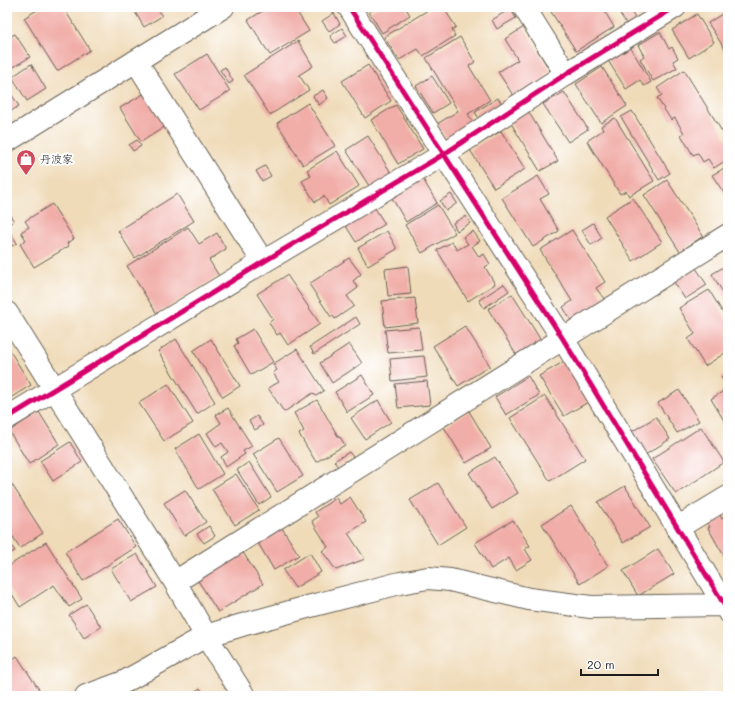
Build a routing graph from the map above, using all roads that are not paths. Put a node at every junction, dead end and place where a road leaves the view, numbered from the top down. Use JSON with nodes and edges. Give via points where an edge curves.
{"nodes":[{"id":1,"x":223,"y":7,"type":"edge"},
{"id":2,"x":349,"y":7,"type":"edge"},
{"id":3,"x":524,"y":7,"type":"edge"},
{"id":4,"x":675,"y":7,"type":"edge"},
{"id":5,"x":136,"y":61,"type":"junction"},
{"id":6,"x":566,"y":74,"type":"junction"},
{"id":7,"x":7,"y":141,"type":"edge"},
{"id":8,"x":444,"y":154,"type":"junction"},
{"id":9,"x":728,"y":235,"type":"edge"},
{"id":10,"x":263,"y":262,"type":"junction"},
{"id":11,"x":7,"y":313,"type":"edge"},
{"id":12,"x":563,"y":339,"type":"junction"},
{"id":13,"x":54,"y":389,"type":"junction"},
{"id":14,"x":7,"y":418,"type":"edge"},
{"id":15,"x":728,"y":497,"type":"edge"},
{"id":16,"x":677,"y":528,"type":"junction"},
{"id":17,"x":175,"y":582,"type":"junction"},
{"id":18,"x":727,"y":607,"type":"edge"},
{"id":19,"x":206,"y":636,"type":"junction"},
{"id":20,"x":86,"y":696,"type":"edge"},
{"id":21,"x":244,"y":696,"type":"edge"}],
"edges":[{"from":1,"to":5,"type":"street"},
{"from":2,"to":8,"type":"street"},
{"from":3,"to":6,"type":"street"},
{"from":4,"to":6,"type":"street"},
{"from":5,"to":7,"type":"street"},
{"from":5,"to":10,"type":"street"},
{"from":6,"to":8,"type":"street"},
{"from":8,"to":10,"type":"street"},
{"from":8,"to":12,"type":"street"},
{"from":9,"to":12,"type":"street"},
{"from":10,"to":13,"type":"street"},
{"from":11,"to":13,"type":"street"},
{"from":12,"to":16,"type":"street"},
{"from":12,"to":17,"type":"street"},
{"from":13,"to":14,"type":"street"},
{"from":13,"to":17,"type":"street"},
{"from":15,"to":16,"type":"street"},
{"from":16,"to":18,"type":"street"},
{"from":17,"to":19,"type":"street"},
{"from":18,"to":19,"type":"street","via":[[591,607],[529,599],[450,580],[428,578],[400,582]]},
{"from":19,"to":20,"type":"street","via":[[124,682]]},
{"from":19,"to":21,"type":"street"}]}
